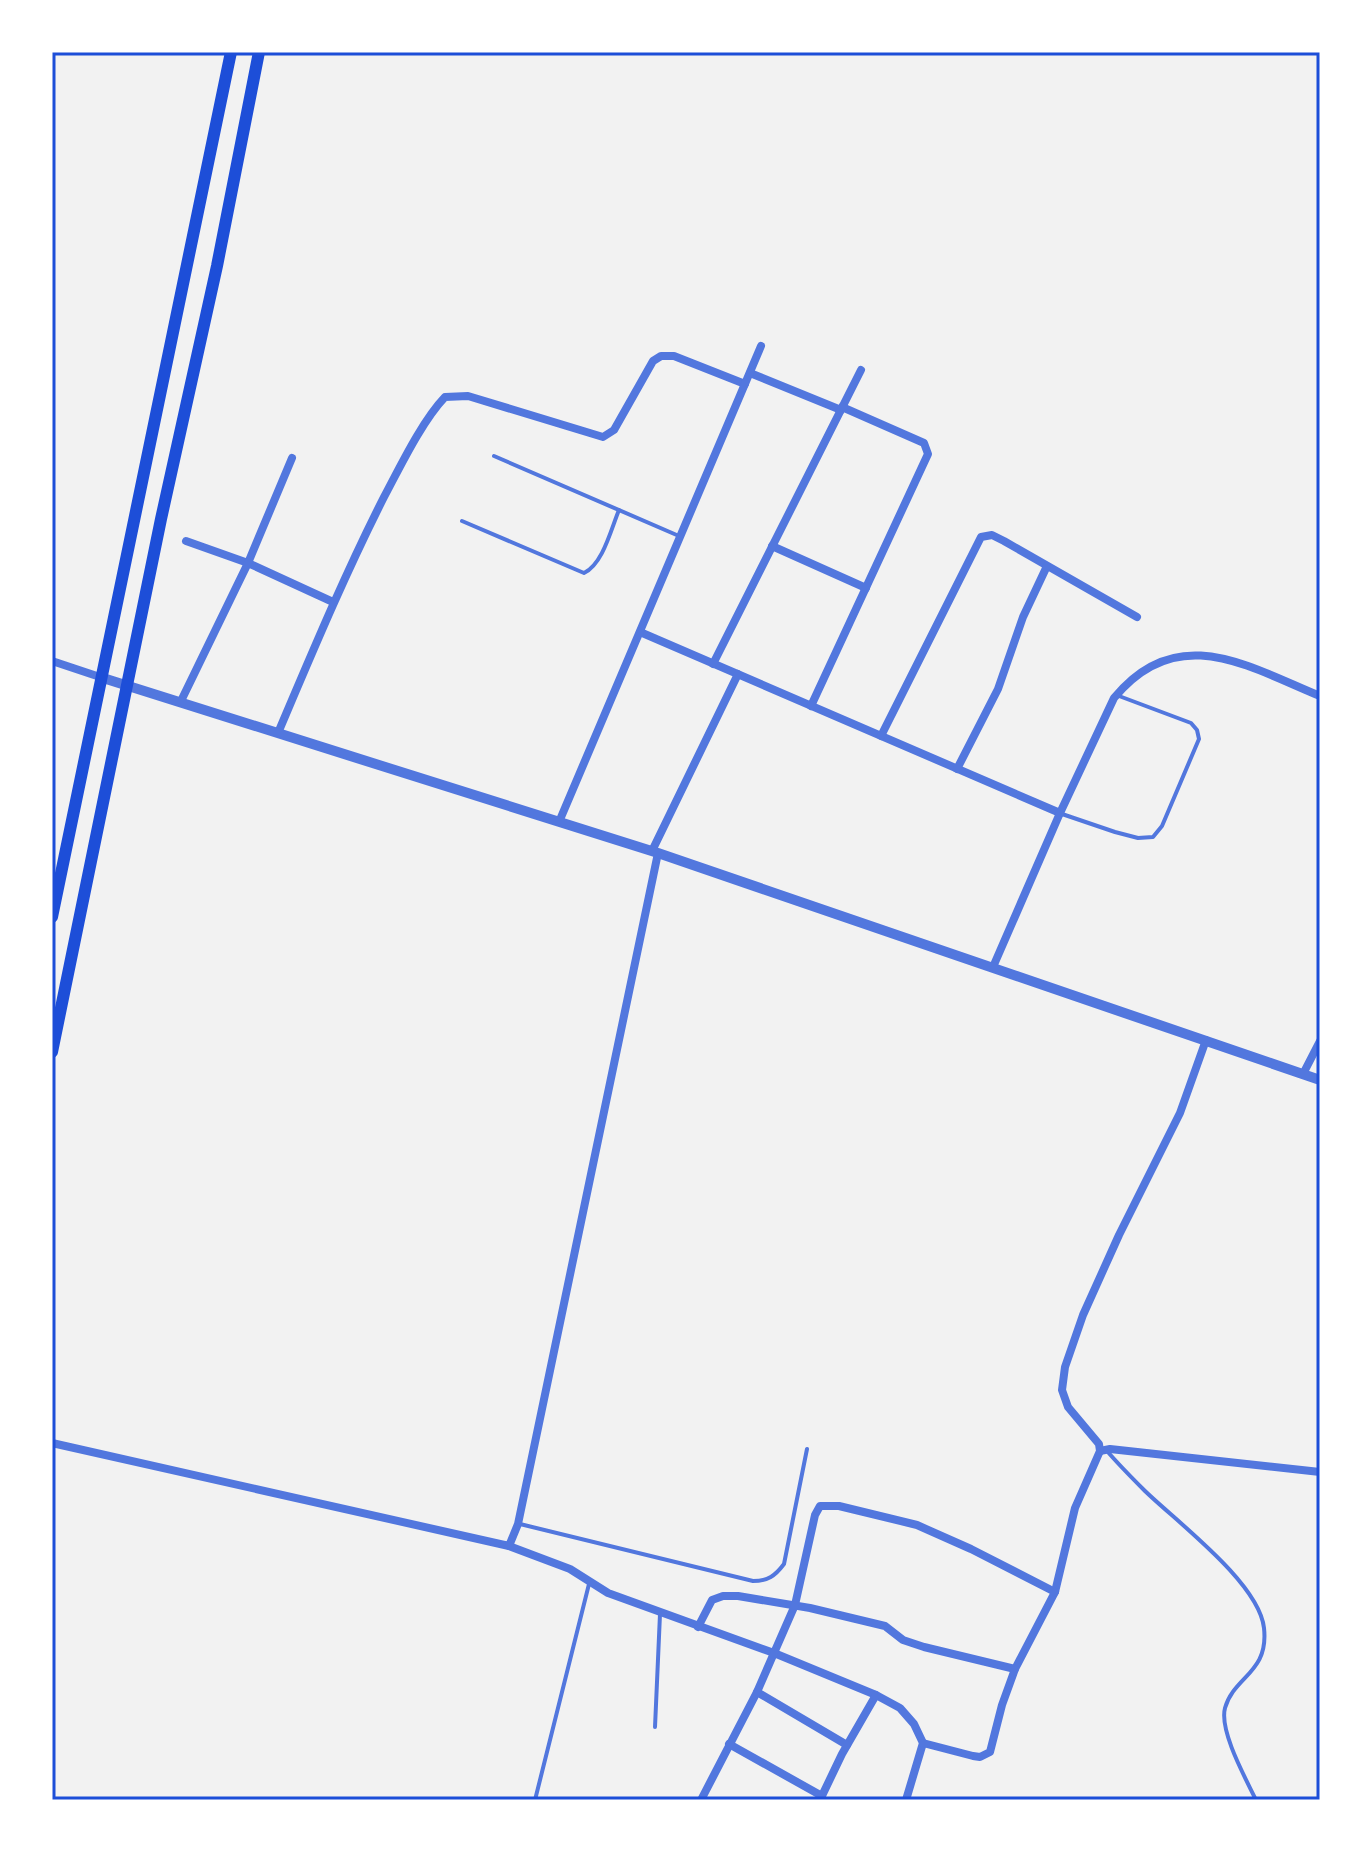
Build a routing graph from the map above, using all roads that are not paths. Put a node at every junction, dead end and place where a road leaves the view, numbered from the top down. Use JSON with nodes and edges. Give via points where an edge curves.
{"nodes":[{"id":1,"x":231,"y":52,"type":"edge"},
{"id":2,"x":259,"y":52,"type":"edge"},
{"id":3,"x":761,"y":346,"type":"dead end"},
{"id":4,"x":861,"y":370,"type":"dead end"},
{"id":5,"x":750,"y":373,"type":"junction"},
{"id":6,"x":745,"y":384,"type":"junction"},
{"id":7,"x":841,"y":409,"type":"junction"},
{"id":8,"x":494,"y":456,"type":"dead end"},
{"id":9,"x":292,"y":458,"type":"dead end"},
{"id":10,"x":619,"y":510,"type":"junction"},
{"id":11,"x":462,"y":521,"type":"dead end"},
{"id":12,"x":680,"y":537,"type":"junction"},
{"id":13,"x":186,"y":541,"type":"dead end"},
{"id":14,"x":772,"y":546,"type":"junction"},
{"id":15,"x":248,"y":563,"type":"junction"},
{"id":16,"x":1047,"y":566,"type":"junction"},
{"id":17,"x":866,"y":588,"type":"junction"},
{"id":18,"x":333,"y":602,"type":"junction"},
{"id":19,"x":1137,"y":617,"type":"dead end"},
{"id":20,"x":640,"y":632,"type":"junction"},
{"id":21,"x":52,"y":661,"type":"edge"},
{"id":22,"x":713,"y":664,"type":"junction"},
{"id":23,"x":738,"y":674,"type":"junction"},
{"id":24,"x":103,"y":678,"type":"junction"},
{"id":25,"x":126,"y":686,"type":"junction"},
{"id":26,"x":1117,"y":696,"type":"junction"},
{"id":27,"x":1320,"y":696,"type":"edge"},
{"id":28,"x":181,"y":701,"type":"junction"},
{"id":29,"x":811,"y":706,"type":"junction"},
{"id":30,"x":278,"y":733,"type":"junction"},
{"id":31,"x":881,"y":736,"type":"junction"},
{"id":32,"x":957,"y":769,"type":"junction"},
{"id":33,"x":1060,"y":813,"type":"junction"},
{"id":34,"x":559,"y":822,"type":"junction"},
{"id":35,"x":655,"y":852,"type":"junction"},
{"id":36,"x":52,"y":917,"type":"edge"},
{"id":37,"x":993,"y":967,"type":"junction"},
{"id":38,"x":1206,"y":1040,"type":"junction"},
{"id":39,"x":1320,"y":1041,"type":"edge"},
{"id":40,"x":52,"y":1052,"type":"edge"},
{"id":41,"x":1303,"y":1074,"type":"junction"},
{"id":42,"x":1320,"y":1080,"type":"edge"},
{"id":43,"x":52,"y":1443,"type":"edge"},
{"id":44,"x":807,"y":1449,"type":"dead end"},
{"id":45,"x":1102,"y":1450,"type":"junction"},
{"id":46,"x":1320,"y":1472,"type":"edge"},
{"id":47,"x":518,"y":1524,"type":"junction"},
{"id":48,"x":509,"y":1546,"type":"junction"},
{"id":49,"x":590,"y":1582,"type":"junction"},
{"id":50,"x":1055,"y":1592,"type":"junction"},
{"id":51,"x":795,"y":1605,"type":"junction"},
{"id":52,"x":660,"y":1614,"type":"junction"},
{"id":53,"x":698,"y":1627,"type":"junction"},
{"id":54,"x":774,"y":1653,"type":"junction"},
{"id":55,"x":1015,"y":1669,"type":"junction"},
{"id":56,"x":757,"y":1692,"type":"junction"},
{"id":57,"x":876,"y":1695,"type":"junction"},
{"id":58,"x":655,"y":1727,"type":"dead end"},
{"id":59,"x":923,"y":1743,"type":"junction"},
{"id":60,"x":729,"y":1744,"type":"junction"},
{"id":61,"x":847,"y":1745,"type":"junction"},
{"id":62,"x":821,"y":1798,"type":"edge"},
{"id":63,"x":703,"y":1799,"type":"edge"},
{"id":64,"x":535,"y":1800,"type":"edge"},
{"id":65,"x":906,"y":1800,"type":"edge"},
{"id":66,"x":1256,"y":1800,"type":"edge"}],
"edges":[{"from":1,"to":24,"type":"main road"},
{"from":2,"to":25,"type":"main road"},
{"from":3,"to":5,"type":"street"},
{"from":4,"to":7,"type":"street"},
{"from":5,"to":6,"type":"street"},
{"from":5,"to":7,"type":"street"},
{"from":6,"to":12,"type":"street"},
{"from":6,"to":18,"type":"street","via":[[674,356],[661,356],[653,361],[614,430],[603,437],[468,396],[445,397],[399,468]]},
{"from":7,"to":14,"type":"street"},
{"from":7,"to":17,"type":"street","via":[[924,443],[928,454]]},
{"from":8,"to":10,"type":"lane"},
{"from":9,"to":15,"type":"street"},
{"from":10,"to":11,"type":"lane","via":[[593,567],[584,573]]},
{"from":10,"to":12,"type":"lane"},
{"from":12,"to":20,"type":"street"},
{"from":13,"to":15,"type":"street"},
{"from":14,"to":17,"type":"street"},
{"from":14,"to":22,"type":"street"},
{"from":15,"to":18,"type":"street"},
{"from":15,"to":28,"type":"street"},
{"from":16,"to":19,"type":"street"},
{"from":16,"to":31,"type":"street","via":[[992,535],[981,537]]},
{"from":16,"to":32,"type":"street","via":[[998,689]]},
{"from":17,"to":29,"type":"street"},
{"from":18,"to":30,"type":"street"},
{"from":20,"to":22,"type":"street"},
{"from":20,"to":34,"type":"street"},
{"from":21,"to":24,"type":"street"},
{"from":22,"to":23,"type":"street"},
{"from":23,"to":29,"type":"street"},
{"from":23,"to":35,"type":"street"},
{"from":24,"to":25,"type":"street"},
{"from":24,"to":36,"type":"main road"},
{"from":25,"to":28,"type":"street"},
{"from":25,"to":40,"type":"main road"},
{"from":26,"to":27,"type":"street","via":[[1126,684],[1174,656],[1199,655],[1227,658]]},
{"from":26,"to":33,"type":"street"},
{"from":26,"to":33,"type":"lane","via":[[1191,723],[1197,730],[1199,739],[1162,826],[1153,837],[1138,838]]},
{"from":28,"to":30,"type":"street"},
{"from":29,"to":31,"type":"street"},
{"from":30,"to":34,"type":"street"},
{"from":31,"to":32,"type":"street"},
{"from":32,"to":33,"type":"street"},
{"from":33,"to":37,"type":"street"},
{"from":34,"to":35,"type":"street"},
{"from":35,"to":37,"type":"street"},
{"from":35,"to":47,"type":"street"},
{"from":37,"to":38,"type":"street"},
{"from":38,"to":41,"type":"street"},
{"from":38,"to":45,"type":"street","via":[[1180,1113],[1119,1235],[1065,1367],[1062,1390],[1068,1407]]},
{"from":39,"to":41,"type":"street"},
{"from":41,"to":42,"type":"street"},
{"from":43,"to":48,"type":"street"},
{"from":44,"to":47,"type":"lane","via":[[784,1564],[764,1581]]},
{"from":45,"to":46,"type":"street"},
{"from":45,"to":50,"type":"street","via":[[1075,1508]]},
{"from":45,"to":66,"type":"lane","via":[[1213,1552],[1252,1598],[1264,1626],[1261,1658],[1232,1694],[1224,1719]]},
{"from":47,"to":48,"type":"street"},
{"from":48,"to":49,"type":"street"},
{"from":49,"to":52,"type":"street"},
{"from":49,"to":64,"type":"lane"},
{"from":50,"to":51,"type":"street","via":[[934,1532],[825,1504],[815,1515]]},
{"from":50,"to":55,"type":"street"},
{"from":51,"to":53,"type":"street","via":[[723,1596],[712,1600]]},
{"from":51,"to":54,"type":"street"},
{"from":51,"to":55,"type":"street","via":[[885,1626],[924,1647]]},
{"from":52,"to":53,"type":"street"},
{"from":52,"to":58,"type":"lane"},
{"from":53,"to":54,"type":"street"},
{"from":54,"to":56,"type":"street"},
{"from":54,"to":57,"type":"street"},
{"from":55,"to":59,"type":"street","via":[[986,1755]]},
{"from":56,"to":60,"type":"street"},
{"from":56,"to":61,"type":"street"},
{"from":57,"to":59,"type":"street","via":[[900,1708]]},
{"from":57,"to":61,"type":"street"},
{"from":59,"to":65,"type":"street"},
{"from":60,"to":62,"type":"street"},
{"from":60,"to":63,"type":"street"},
{"from":61,"to":62,"type":"street"}]}
